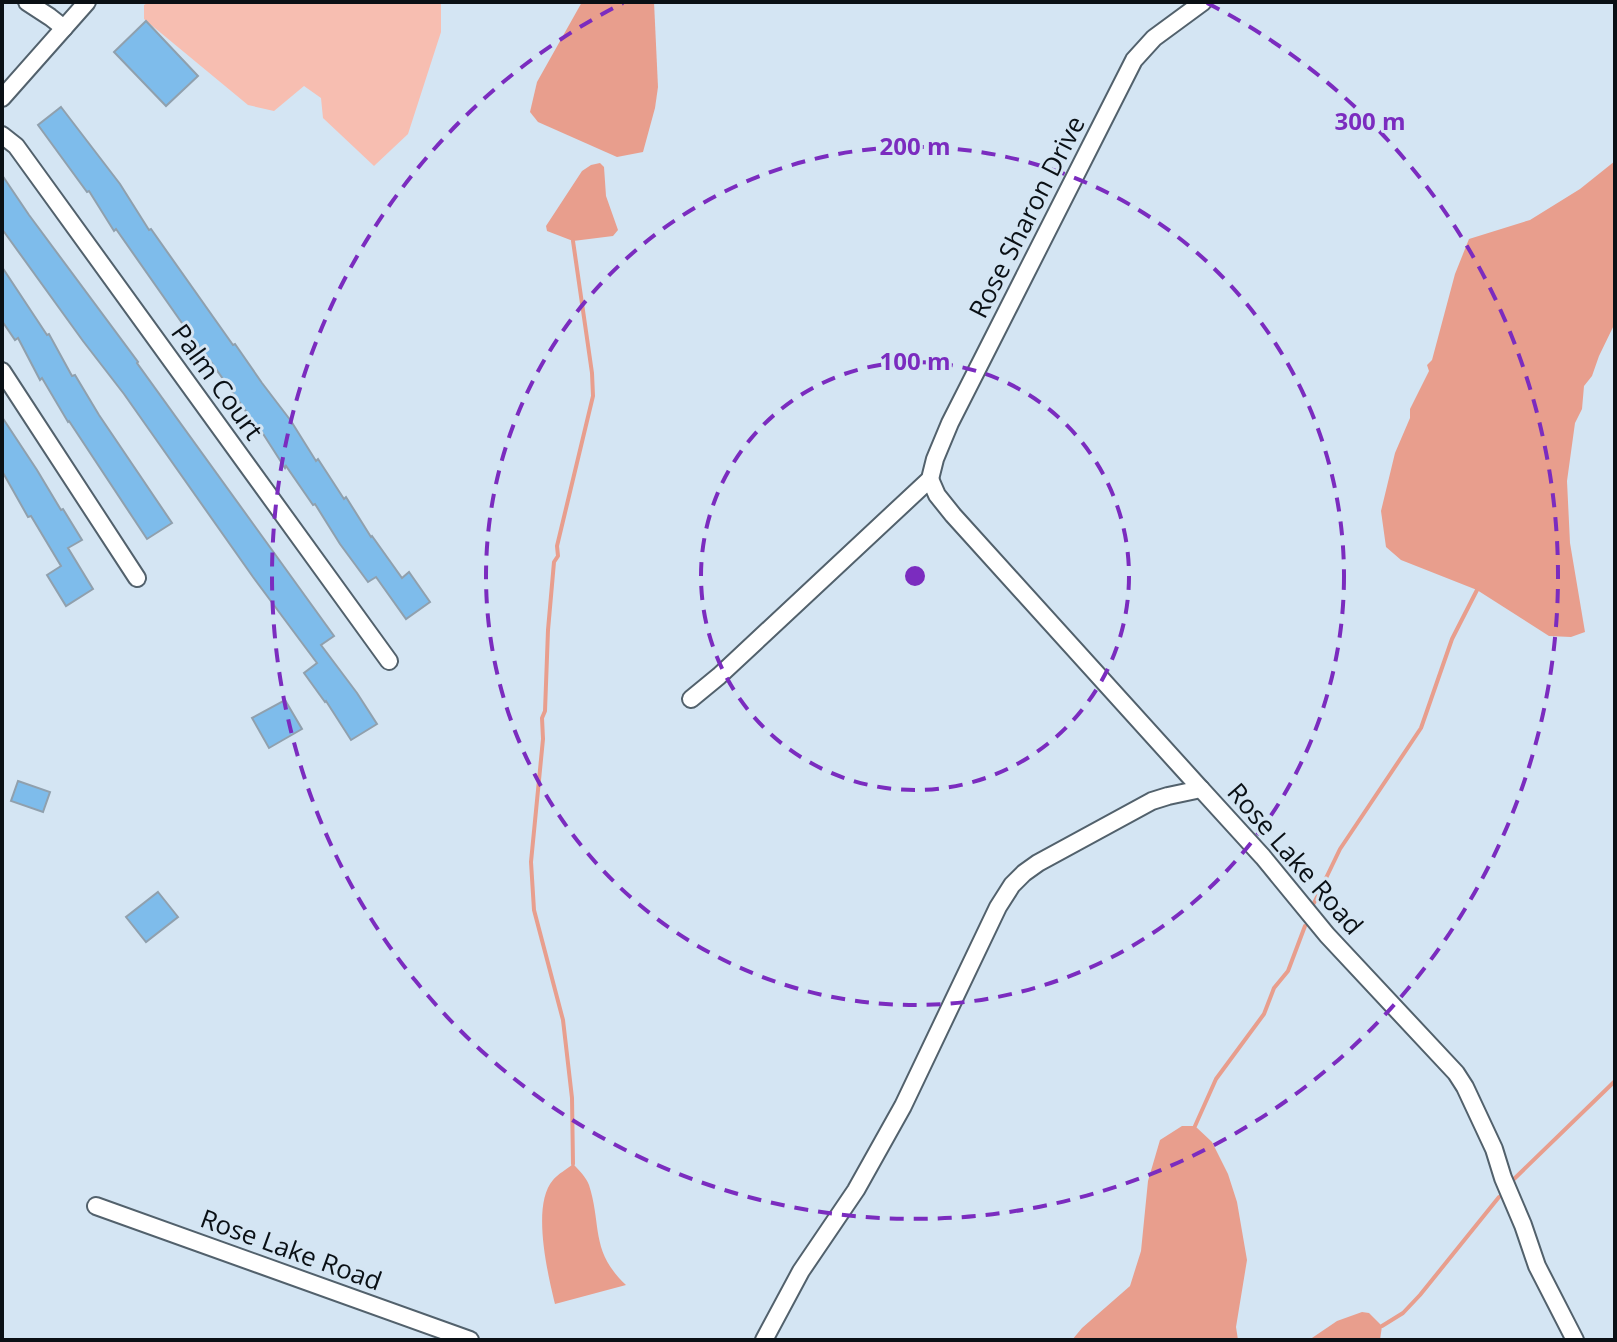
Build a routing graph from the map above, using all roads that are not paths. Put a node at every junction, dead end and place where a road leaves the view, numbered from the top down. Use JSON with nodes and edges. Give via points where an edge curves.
{"nodes":[{"id":1,"x":27,"y":2,"type":"edge"},
{"id":2,"x":87,"y":2,"type":"edge"},
{"id":3,"x":1203,"y":2,"type":"edge"},
{"id":4,"x":64,"y":28,"type":"junction"},
{"id":5,"x":2,"y":98,"type":"edge"},
{"id":6,"x":2,"y":135,"type":"edge"},
{"id":7,"x":2,"y":371,"type":"edge"},
{"id":8,"x":930,"y":479,"type":"junction"},
{"id":9,"x":137,"y":578,"type":"dead end"},
{"id":10,"x":389,"y":661,"type":"dead end"},
{"id":11,"x":691,"y":699,"type":"dead end"},
{"id":12,"x":1201,"y":789,"type":"junction"},
{"id":13,"x":96,"y":1206,"type":"dead end"},
{"id":14,"x":470,"y":1340,"type":"edge"},
{"id":15,"x":764,"y":1340,"type":"edge"},
{"id":16,"x":1575,"y":1340,"type":"edge"}],
"edges":[{"from":1,"to":4,"type":"street"},
{"from":2,"to":4,"type":"street"},
{"from":3,"to":8,"type":"street","name":"Rose Sharon Drive","via":[[1134,60],[950,423]]},
{"from":4,"to":5,"type":"street"},
{"from":6,"to":10,"type":"street","name":"Palm Court","via":[[16,146]]},
{"from":7,"to":9,"type":"street"},
{"from":8,"to":11,"type":"street","name":"Rose Sharon Drive"},
{"from":8,"to":12,"type":"street","via":[[953,515]]},
{"from":12,"to":15,"type":"street","name":"Rose Lake Road","via":[[1152,801],[1038,863],[1012,885],[903,1106]]},
{"from":12,"to":16,"type":"street","name":"Rose Lake Road","via":[[1456,1073],[1494,1149],[1537,1266]]},
{"from":13,"to":14,"type":"street","name":"Rose Lake Road"}]}
